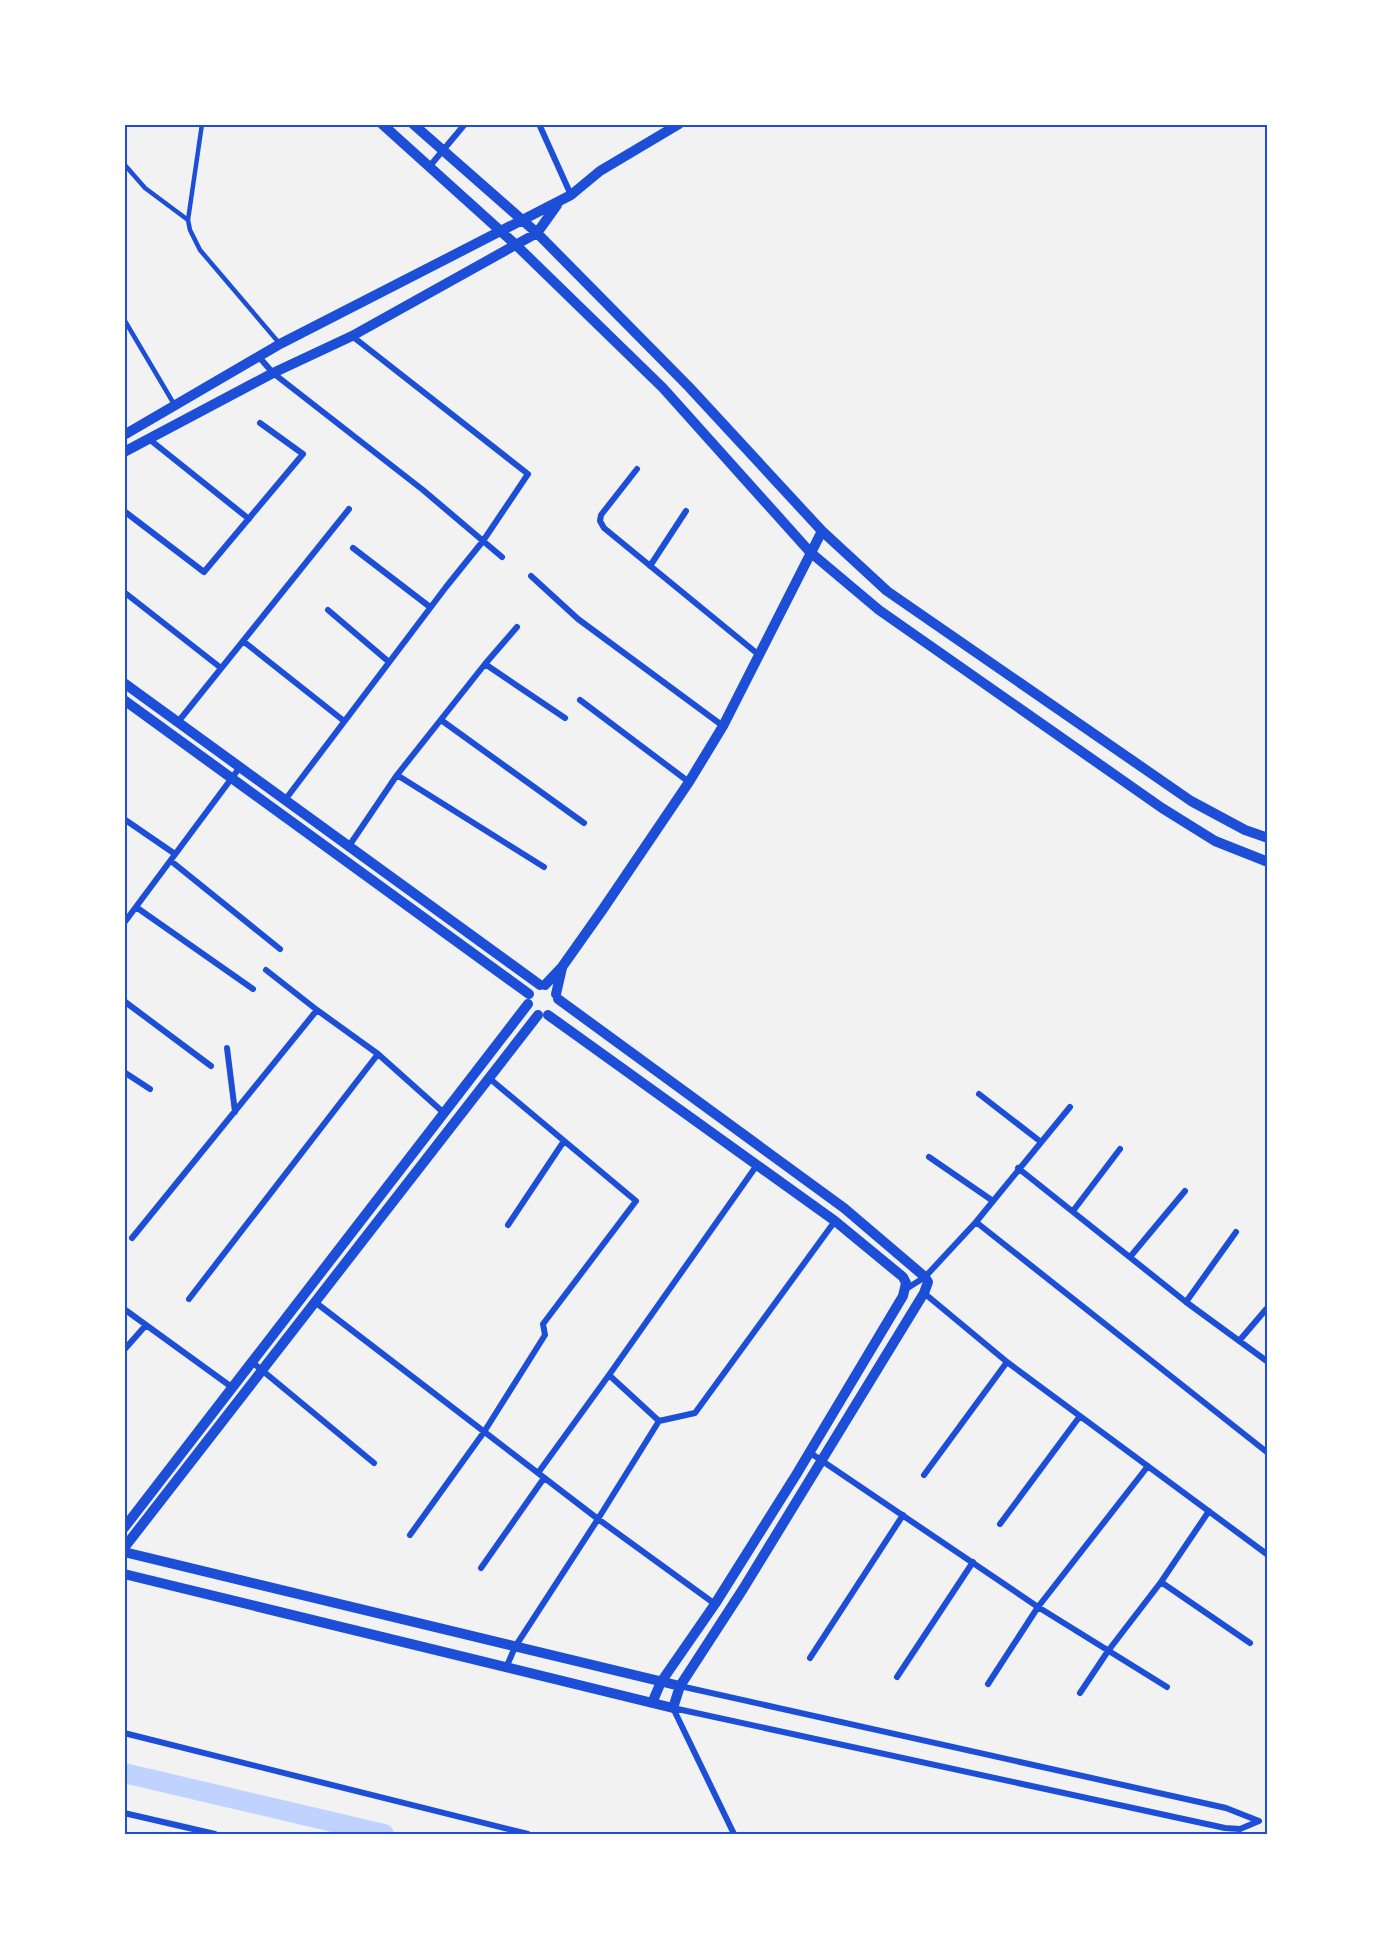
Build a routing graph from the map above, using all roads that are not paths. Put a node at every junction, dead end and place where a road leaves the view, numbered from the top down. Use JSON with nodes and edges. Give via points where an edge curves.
{"nodes":[{"id":1,"x":202,"y":124,"type":"edge"},
{"id":2,"x":382,"y":124,"type":"edge"},
{"id":3,"x":414,"y":124,"type":"edge"},
{"id":4,"x":465,"y":124,"type":"edge"},
{"id":5,"x":539,"y":124,"type":"edge"},
{"id":6,"x":679,"y":124,"type":"edge"},
{"id":7,"x":442,"y":150,"type":"junction"},
{"id":8,"x":124,"y":164,"type":"edge"},
{"id":9,"x":429,"y":167,"type":"junction"},
{"id":10,"x":571,"y":195,"type":"junction"},
{"id":11,"x":559,"y":202,"type":"junction"},
{"id":12,"x":188,"y":220,"type":"junction"},
{"id":13,"x":521,"y":220,"type":"junction"},
{"id":14,"x":501,"y":232,"type":"junction"},
{"id":15,"x":537,"y":233,"type":"junction"},
{"id":16,"x":516,"y":245,"type":"junction"},
{"id":17,"x":125,"y":321,"type":"edge"},
{"id":18,"x":352,"y":336,"type":"junction"},
{"id":19,"x":280,"y":344,"type":"junction"},
{"id":20,"x":259,"y":357,"type":"junction"},
{"id":21,"x":273,"y":373,"type":"junction"},
{"id":22,"x":174,"y":404,"type":"junction"},
{"id":23,"x":260,"y":423,"type":"dead end"},
{"id":24,"x":124,"y":435,"type":"edge"},
{"id":25,"x":149,"y":439,"type":"junction"},
{"id":26,"x":124,"y":452,"type":"edge"},
{"id":27,"x":637,"y":470,"type":"dead end"},
{"id":28,"x":349,"y":509,"type":"dead end"},
{"id":29,"x":124,"y":511,"type":"edge"},
{"id":30,"x":686,"y":512,"type":"dead end"},
{"id":31,"x":249,"y":519,"type":"junction"},
{"id":32,"x":822,"y":531,"type":"junction"},
{"id":33,"x":483,"y":541,"type":"junction"},
{"id":34,"x":353,"y":548,"type":"dead end"},
{"id":35,"x":810,"y":552,"type":"junction"},
{"id":36,"x":502,"y":557,"type":"dead end"},
{"id":37,"x":650,"y":566,"type":"junction"},
{"id":38,"x":531,"y":576,"type":"dead end"},
{"id":39,"x":124,"y":592,"type":"edge"},
{"id":40,"x":430,"y":607,"type":"junction"},
{"id":41,"x":328,"y":610,"type":"dead end"},
{"id":42,"x":517,"y":627,"type":"dead end"},
{"id":43,"x":243,"y":641,"type":"junction"},
{"id":44,"x":760,"y":656,"type":"junction"},
{"id":45,"x":389,"y":662,"type":"junction"},
{"id":46,"x":485,"y":664,"type":"junction"},
{"id":47,"x":221,"y":668,"type":"junction"},
{"id":48,"x":124,"y":682,"type":"edge"},
{"id":49,"x":124,"y":700,"type":"edge"},
{"id":50,"x":580,"y":700,"type":"dead end"},
{"id":51,"x":566,"y":718,"type":"dead end"},
{"id":52,"x":441,"y":720,"type":"junction"},
{"id":53,"x":344,"y":721,"type":"junction"},
{"id":54,"x":178,"y":722,"type":"junction"},
{"id":55,"x":723,"y":726,"type":"junction"},
{"id":56,"x":240,"y":767,"type":"junction"},
{"id":57,"x":397,"y":775,"type":"junction"},
{"id":58,"x":232,"y":778,"type":"junction"},
{"id":59,"x":689,"y":782,"type":"junction"},
{"id":60,"x":285,"y":800,"type":"junction"},
{"id":61,"x":124,"y":819,"type":"edge"},
{"id":62,"x":584,"y":823,"type":"dead end"},
{"id":63,"x":1268,"y":838,"type":"edge"},
{"id":64,"x":349,"y":846,"type":"junction"},
{"id":65,"x":173,"y":858,"type":"junction"},
{"id":66,"x":1268,"y":862,"type":"edge"},
{"id":67,"x":544,"y":867,"type":"dead end"},
{"id":68,"x":136,"y":907,"type":"junction"},
{"id":69,"x":124,"y":922,"type":"edge"},
{"id":70,"x":280,"y":949,"type":"dead end"},
{"id":71,"x":562,"y":967,"type":"junction"},
{"id":72,"x":266,"y":970,"type":"dead end"},
{"id":73,"x":542,"y":985,"type":"junction"},
{"id":74,"x":253,"y":989,"type":"dead end"},
{"id":75,"x":557,"y":996,"type":"junction"},
{"id":76,"x":528,"y":999,"type":"junction"},
{"id":77,"x":124,"y":1001,"type":"edge"},
{"id":78,"x":317,"y":1010,"type":"junction"},
{"id":79,"x":543,"y":1015,"type":"junction"},
{"id":80,"x":227,"y":1047,"type":"dead end"},
{"id":81,"x":378,"y":1054,"type":"junction"},
{"id":82,"x":211,"y":1066,"type":"dead end"},
{"id":83,"x":124,"y":1072,"type":"edge"},
{"id":84,"x":489,"y":1078,"type":"junction"},
{"id":85,"x":150,"y":1089,"type":"dead end"},
{"id":86,"x":979,"y":1094,"type":"dead end"},
{"id":87,"x":1070,"y":1107,"type":"dead end"},
{"id":88,"x":235,"y":1112,"type":"junction"},
{"id":89,"x":444,"y":1113,"type":"junction"},
{"id":90,"x":564,"y":1141,"type":"junction"},
{"id":91,"x":1041,"y":1142,"type":"junction"},
{"id":92,"x":1120,"y":1149,"type":"dead end"},
{"id":93,"x":929,"y":1157,"type":"dead end"},
{"id":94,"x":757,"y":1165,"type":"junction"},
{"id":95,"x":1018,"y":1168,"type":"junction"},
{"id":96,"x":1185,"y":1191,"type":"dead end"},
{"id":97,"x":993,"y":1201,"type":"junction"},
{"id":98,"x":1073,"y":1211,"type":"junction"},
{"id":99,"x":834,"y":1221,"type":"junction"},
{"id":100,"x":976,"y":1222,"type":"junction"},
{"id":101,"x":508,"y":1225,"type":"dead end"},
{"id":102,"x":1236,"y":1232,"type":"dead end"},
{"id":103,"x":132,"y":1238,"type":"dead end"},
{"id":104,"x":1130,"y":1257,"type":"junction"},
{"id":105,"x":925,"y":1277,"type":"junction"},
{"id":106,"x":906,"y":1289,"type":"junction"},
{"id":107,"x":924,"y":1293,"type":"junction"},
{"id":108,"x":189,"y":1299,"type":"dead end"},
{"id":109,"x":315,"y":1302,"type":"junction"},
{"id":110,"x":1186,"y":1302,"type":"junction"},
{"id":111,"x":1268,"y":1307,"type":"edge"},
{"id":112,"x":124,"y":1309,"type":"edge"},
{"id":113,"x":146,"y":1325,"type":"junction"},
{"id":114,"x":1239,"y":1341,"type":"junction"},
{"id":115,"x":124,"y":1350,"type":"edge"},
{"id":116,"x":252,"y":1362,"type":"junction"},
{"id":117,"x":1007,"y":1362,"type":"junction"},
{"id":118,"x":1268,"y":1362,"type":"edge"},
{"id":119,"x":262,"y":1371,"type":"junction"},
{"id":120,"x":609,"y":1375,"type":"junction"},
{"id":121,"x":233,"y":1388,"type":"junction"},
{"id":122,"x":1080,"y":1416,"type":"junction"},
{"id":123,"x":659,"y":1421,"type":"junction"},
{"id":124,"x":484,"y":1432,"type":"junction"},
{"id":125,"x":809,"y":1452,"type":"junction"},
{"id":126,"x":1268,"y":1453,"type":"edge"},
{"id":127,"x":822,"y":1460,"type":"junction"},
{"id":128,"x":374,"y":1463,"type":"dead end"},
{"id":129,"x":1148,"y":1466,"type":"junction"},
{"id":130,"x":538,"y":1473,"type":"junction"},
{"id":131,"x":924,"y":1475,"type":"dead end"},
{"id":132,"x":544,"y":1478,"type":"junction"},
{"id":133,"x":1209,"y":1511,"type":"junction"},
{"id":134,"x":903,"y":1515,"type":"junction"},
{"id":135,"x":597,"y":1519,"type":"junction"},
{"id":136,"x":1000,"y":1524,"type":"dead end"},
{"id":137,"x":124,"y":1528,"type":"edge"},
{"id":138,"x":410,"y":1535,"type":"dead end"},
{"id":139,"x":124,"y":1550,"type":"edge"},
{"id":140,"x":1268,"y":1555,"type":"edge"},
{"id":141,"x":973,"y":1562,"type":"junction"},
{"id":142,"x":481,"y":1568,"type":"dead end"},
{"id":143,"x":124,"y":1574,"type":"edge"},
{"id":144,"x":1161,"y":1582,"type":"junction"},
{"id":145,"x":715,"y":1604,"type":"junction"},
{"id":146,"x":1038,"y":1607,"type":"junction"},
{"id":147,"x":1250,"y":1643,"type":"dead end"},
{"id":148,"x":515,"y":1647,"type":"junction"},
{"id":149,"x":1108,"y":1651,"type":"junction"},
{"id":150,"x":810,"y":1658,"type":"dead end"},
{"id":151,"x":506,"y":1668,"type":"junction"},
{"id":152,"x":897,"y":1677,"type":"dead end"},
{"id":153,"x":661,"y":1682,"type":"junction"},
{"id":154,"x":988,"y":1684,"type":"dead end"},
{"id":155,"x":680,"y":1686,"type":"junction"},
{"id":156,"x":1167,"y":1687,"type":"dead end"},
{"id":157,"x":1080,"y":1693,"type":"dead end"},
{"id":158,"x":652,"y":1703,"type":"junction"},
{"id":159,"x":673,"y":1708,"type":"junction"},
{"id":160,"x":124,"y":1733,"type":"edge"},
{"id":161,"x":124,"y":1814,"type":"edge"},
{"id":162,"x":215,"y":1834,"type":"edge"},
{"id":163,"x":528,"y":1834,"type":"edge"},
{"id":164,"x":734,"y":1834,"type":"edge"}],
"edges":[{"from":1,"to":12,"type":"lane"},
{"from":2,"to":9,"type":"street"},
{"from":3,"to":7,"type":"street"},
{"from":4,"to":7,"type":"street"},
{"from":5,"to":10,"type":"street"},
{"from":6,"to":10,"type":"street","via":[[600,171]]},
{"from":7,"to":9,"type":"street"},
{"from":7,"to":13,"type":"street"},
{"from":8,"to":12,"type":"lane","via":[[145,188]]},
{"from":9,"to":14,"type":"street"},
{"from":10,"to":11,"type":"street"},
{"from":11,"to":13,"type":"street"},
{"from":11,"to":15,"type":"street"},
{"from":12,"to":19,"type":"lane","via":[[200,250]]},
{"from":13,"to":14,"type":"street"},
{"from":13,"to":15,"type":"street"},
{"from":14,"to":16,"type":"street"},
{"from":14,"to":19,"type":"street"},
{"from":15,"to":16,"type":"street"},
{"from":15,"to":32,"type":"street"},
{"from":16,"to":18,"type":"street"},
{"from":16,"to":35,"type":"street","via":[[663,388]]},
{"from":17,"to":22,"type":"lane"},
{"from":18,"to":21,"type":"street"},
{"from":18,"to":33,"type":"street","via":[[528,474]]},
{"from":19,"to":20,"type":"street"},
{"from":20,"to":21,"type":"street"},
{"from":20,"to":22,"type":"street"},
{"from":21,"to":25,"type":"street"},
{"from":21,"to":33,"type":"street"},
{"from":22,"to":24,"type":"street"},
{"from":23,"to":31,"type":"street","via":[[303,454]]},
{"from":25,"to":26,"type":"street"},
{"from":25,"to":31,"type":"street"},
{"from":27,"to":37,"type":"street","via":[[600,521]]},
{"from":28,"to":43,"type":"street"},
{"from":29,"to":31,"type":"street","via":[[204,572]]},
{"from":30,"to":37,"type":"street"},
{"from":32,"to":35,"type":"street"},
{"from":32,"to":63,"type":"street","via":[[887,591],[1191,801]]},
{"from":33,"to":36,"type":"street"},
{"from":33,"to":40,"type":"street"},
{"from":34,"to":40,"type":"street"},
{"from":35,"to":44,"type":"street"},
{"from":35,"to":66,"type":"street","via":[[879,610],[1162,808],[1215,841]]},
{"from":37,"to":44,"type":"street"},
{"from":38,"to":55,"type":"street","via":[[578,619]]},
{"from":39,"to":47,"type":"street"},
{"from":40,"to":45,"type":"street"},
{"from":41,"to":45,"type":"street"},
{"from":42,"to":46,"type":"street"},
{"from":43,"to":47,"type":"street"},
{"from":43,"to":53,"type":"street"},
{"from":44,"to":55,"type":"street"},
{"from":45,"to":53,"type":"street"},
{"from":46,"to":51,"type":"street"},
{"from":46,"to":52,"type":"street"},
{"from":47,"to":54,"type":"street"},
{"from":48,"to":54,"type":"street"},
{"from":49,"to":58,"type":"street"},
{"from":50,"to":59,"type":"street"},
{"from":52,"to":57,"type":"street"},
{"from":52,"to":62,"type":"street"},
{"from":53,"to":60,"type":"street"},
{"from":54,"to":56,"type":"street"},
{"from":55,"to":59,"type":"street"},
{"from":56,"to":58,"type":"street"},
{"from":56,"to":60,"type":"street"},
{"from":57,"to":64,"type":"street"},
{"from":57,"to":67,"type":"street"},
{"from":58,"to":65,"type":"street"},
{"from":58,"to":76,"type":"street"},
{"from":59,"to":71,"type":"street"},
{"from":60,"to":64,"type":"street"},
{"from":61,"to":65,"type":"street"},
{"from":64,"to":73,"type":"street"},
{"from":65,"to":68,"type":"street"},
{"from":65,"to":70,"type":"street"},
{"from":68,"to":69,"type":"street"},
{"from":68,"to":74,"type":"street"},
{"from":71,"to":73,"type":"street"},
{"from":71,"to":75,"type":"street"},
{"from":72,"to":78,"type":"street"},
{"from":73,"to":75,"type":"street","via":[[554,989]]},
{"from":73,"to":76,"type":"street","via":[[535,987]]},
{"from":75,"to":79,"type":"street","via":[[556,1008]]},
{"from":75,"to":105,"type":"street","via":[[844,1208]]},
{"from":76,"to":79,"type":"street","via":[[533,1012]]},
{"from":76,"to":89,"type":"street"},
{"from":77,"to":82,"type":"street"},
{"from":78,"to":81,"type":"street"},
{"from":78,"to":88,"type":"street"},
{"from":79,"to":84,"type":"street"},
{"from":79,"to":94,"type":"street"},
{"from":80,"to":88,"type":"street"},
{"from":81,"to":89,"type":"street"},
{"from":81,"to":108,"type":"street"},
{"from":83,"to":85,"type":"street"},
{"from":84,"to":90,"type":"street"},
{"from":84,"to":109,"type":"street"},
{"from":86,"to":91,"type":"street"},
{"from":87,"to":91,"type":"street"},
{"from":88,"to":103,"type":"street"},
{"from":89,"to":116,"type":"street"},
{"from":90,"to":101,"type":"street"},
{"from":90,"to":124,"type":"street","via":[[636,1201],[543,1324],[545,1335]]},
{"from":91,"to":95,"type":"street"},
{"from":92,"to":98,"type":"street"},
{"from":93,"to":97,"type":"street"},
{"from":94,"to":99,"type":"street"},
{"from":94,"to":120,"type":"street"},
{"from":95,"to":97,"type":"street"},
{"from":95,"to":98,"type":"street"},
{"from":96,"to":104,"type":"street"},
{"from":97,"to":100,"type":"street"},
{"from":98,"to":104,"type":"street"},
{"from":99,"to":106,"type":"street","via":[[903,1277]]},
{"from":99,"to":123,"type":"street","via":[[695,1413]]},
{"from":100,"to":105,"type":"street"},
{"from":100,"to":126,"type":"street"},
{"from":102,"to":110,"type":"street"},
{"from":104,"to":110,"type":"street"},
{"from":105,"to":106,"type":"street"},
{"from":105,"to":107,"type":"street","via":[[928,1282]]},
{"from":106,"to":125,"type":"street"},
{"from":107,"to":117,"type":"street"},
{"from":107,"to":127,"type":"street"},
{"from":109,"to":119,"type":"street"},
{"from":109,"to":124,"type":"street"},
{"from":110,"to":114,"type":"street"},
{"from":111,"to":114,"type":"street"},
{"from":112,"to":113,"type":"street"},
{"from":113,"to":115,"type":"street"},
{"from":113,"to":121,"type":"street"},
{"from":114,"to":118,"type":"street"},
{"from":116,"to":119,"type":"street"},
{"from":116,"to":121,"type":"street"},
{"from":117,"to":122,"type":"street"},
{"from":117,"to":131,"type":"street"},
{"from":119,"to":128,"type":"street"},
{"from":119,"to":139,"type":"street"},
{"from":120,"to":123,"type":"street"},
{"from":120,"to":130,"type":"street"},
{"from":121,"to":137,"type":"street"},
{"from":122,"to":129,"type":"street"},
{"from":122,"to":136,"type":"street"},
{"from":123,"to":135,"type":"street"},
{"from":124,"to":130,"type":"street"},
{"from":124,"to":138,"type":"street"},
{"from":125,"to":127,"type":"street"},
{"from":125,"to":145,"type":"street"},
{"from":127,"to":134,"type":"street"},
{"from":127,"to":155,"type":"street"},
{"from":129,"to":133,"type":"street"},
{"from":129,"to":146,"type":"street"},
{"from":130,"to":132,"type":"street"},
{"from":132,"to":135,"type":"street"},
{"from":132,"to":142,"type":"street"},
{"from":133,"to":140,"type":"street"},
{"from":133,"to":144,"type":"street"},
{"from":134,"to":141,"type":"street"},
{"from":134,"to":150,"type":"street"},
{"from":135,"to":145,"type":"street"},
{"from":135,"to":148,"type":"street"},
{"from":139,"to":148,"type":"street"},
{"from":141,"to":146,"type":"street"},
{"from":141,"to":152,"type":"street"},
{"from":143,"to":151,"type":"street"},
{"from":144,"to":147,"type":"street"},
{"from":144,"to":149,"type":"street"},
{"from":145,"to":153,"type":"street"},
{"from":146,"to":149,"type":"street"},
{"from":146,"to":154,"type":"street"},
{"from":148,"to":151,"type":"street"},
{"from":148,"to":153,"type":"street"},
{"from":149,"to":156,"type":"street"},
{"from":149,"to":157,"type":"street"},
{"from":151,"to":158,"type":"street"},
{"from":153,"to":155,"type":"street"},
{"from":153,"to":158,"type":"street"},
{"from":155,"to":159,"type":"street"},
{"from":155,"to":159,"type":"street","via":[[1226,1808],[1259,1821],[1240,1829],[1225,1828]]},
{"from":158,"to":159,"type":"street"},
{"from":159,"to":164,"type":"street"},
{"from":160,"to":163,"type":"street"},
{"from":161,"to":162,"type":"street"}]}
